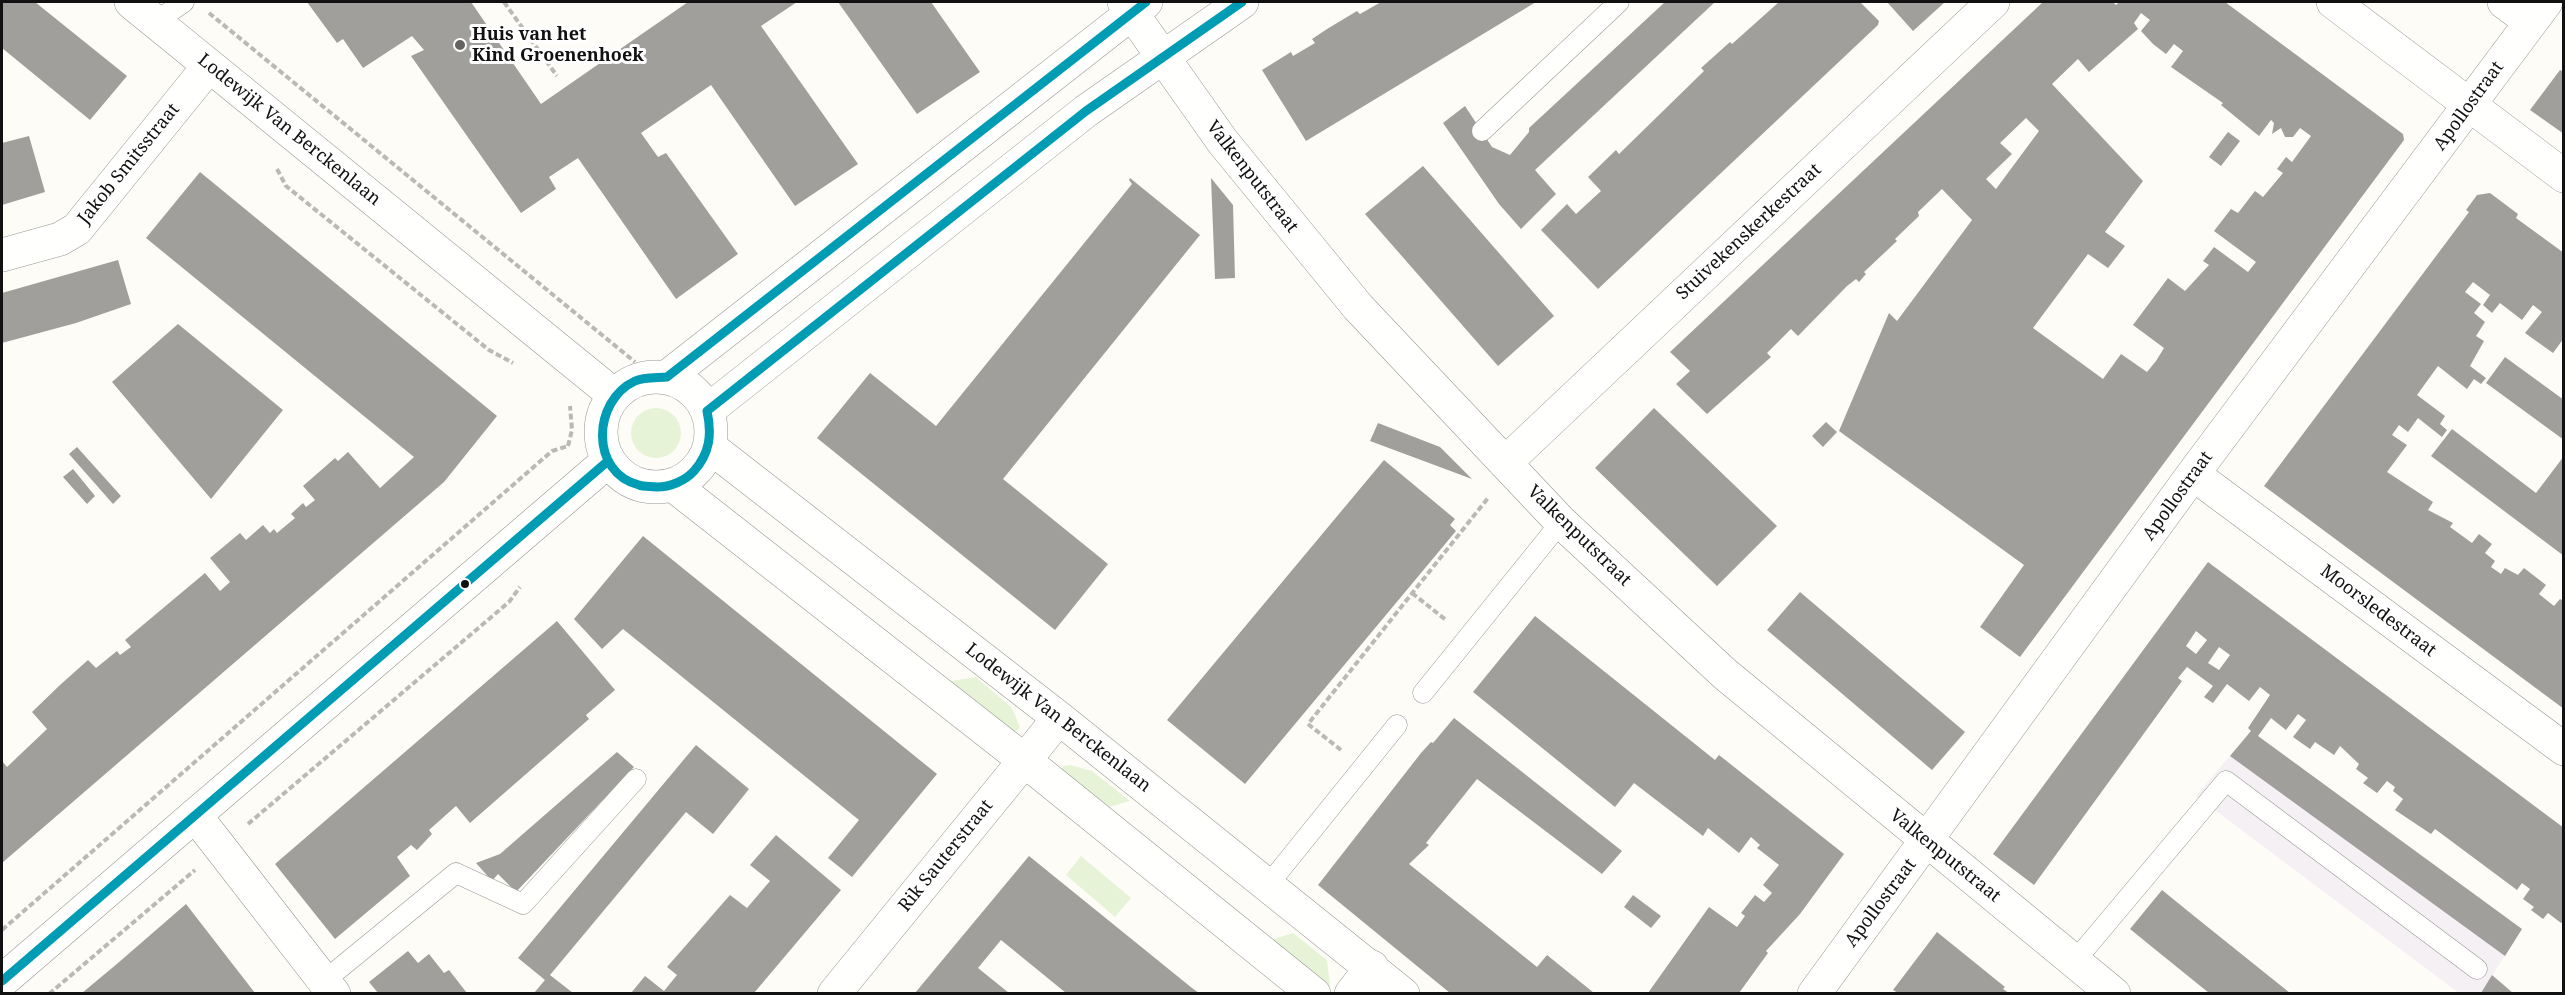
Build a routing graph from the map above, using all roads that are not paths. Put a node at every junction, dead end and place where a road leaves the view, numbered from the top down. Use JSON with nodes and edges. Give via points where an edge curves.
{"nodes":[{"id":1,"x":184,"y":2,"type":"edge"},
{"id":2,"x":1242,"y":2,"type":"edge"},
{"id":3,"x":1619,"y":2,"type":"edge"},
{"id":4,"x":1993,"y":2,"type":"edge"},
{"id":5,"x":2333,"y":2,"type":"edge"},
{"id":6,"x":2504,"y":2,"type":"edge"},
{"id":7,"x":1134,"y":6,"type":"edge"},
{"id":8,"x":143,"y":11,"type":"edge"},
{"id":9,"x":2538,"y":12,"type":"edge"},
{"id":10,"x":1161,"y":56,"type":"junction"},
{"id":11,"x":209,"y":66,"type":"junction"},
{"id":12,"x":2470,"y":106,"type":"junction"},
{"id":13,"x":1482,"y":131,"type":"dead end"},
{"id":14,"x":2564,"y":176,"type":"edge"},
{"id":15,"x":2,"y":255,"type":"edge"},
{"id":16,"x":660,"y":376,"type":"junction"},
{"id":17,"x":614,"y":395,"type":"junction"},
{"id":18,"x":707,"y":411,"type":"junction"},
{"id":19,"x":710,"y":447,"type":"junction"},
{"id":20,"x":604,"y":449,"type":"junction"},
{"id":21,"x":2193,"y":474,"type":"junction"},
{"id":22,"x":1499,"y":477,"type":"junction"},
{"id":23,"x":673,"y":485,"type":"junction"},
{"id":24,"x":1561,"y":522,"type":"junction"},
{"id":25,"x":1423,"y":693,"type":"dead end"},
{"id":26,"x":1059,"y":718,"type":"junction"},
{"id":27,"x":1397,"y":725,"type":"dead end"},
{"id":28,"x":2564,"y":749,"type":"edge"},
{"id":29,"x":1024,"y":760,"type":"junction"},
{"id":30,"x":636,"y":779,"type":"dead end"},
{"id":31,"x":195,"y":815,"type":"junction"},
{"id":32,"x":1927,"y":842,"type":"junction"},
{"id":33,"x":1268,"y":885,"type":"junction"},
{"id":34,"x":2074,"y":962,"type":"junction"},
{"id":35,"x":1372,"y":967,"type":"junction"},
{"id":36,"x":2477,"y":969,"type":"dead end"},
{"id":37,"x":2,"y":981,"type":"edge"},
{"id":38,"x":329,"y":987,"type":"edge"},
{"id":39,"x":834,"y":993,"type":"edge"},
{"id":40,"x":1314,"y":993,"type":"edge"},
{"id":41,"x":1351,"y":993,"type":"edge"},
{"id":42,"x":1403,"y":993,"type":"edge"},
{"id":43,"x":1814,"y":993,"type":"edge"},
{"id":44,"x":2114,"y":993,"type":"edge"}],
"edges":[{"from":1,"to":8,"type":"lane"},
{"from":2,"to":10,"type":"street"},
{"from":3,"to":13,"type":"lane"},
{"from":4,"to":22,"type":"street","name":"Stuivekenskerkestraat"},
{"from":5,"to":12,"type":"street"},
{"from":6,"to":9,"type":"street"},
{"from":7,"to":10,"type":"street","name":"Valkenputstraat"},
{"from":7,"to":16,"type":"street"},
{"from":8,"to":11,"type":"street","name":"Lodewijk Van Berckenlaan"},
{"from":9,"to":12,"type":"street","name":"Apollostraat"},
{"from":10,"to":18,"type":"street","via":[[1076,118]]},
{"from":10,"to":22,"type":"street","name":"Valkenputstraat","via":[[1223,142]]},
{"from":11,"to":15,"type":"street","name":"Jakob Smitsstraat","via":[[76,229],[60,239]]},
{"from":11,"to":17,"type":"street","name":"Lodewijk Van Berckenlaan"},
{"from":12,"to":14,"type":"street"},
{"from":12,"to":21,"type":"street","name":"Apollostraat"},
{"from":16,"to":17,"type":"street","via":[[638,378]]},
{"from":16,"to":18,"type":"street","via":[[684,384],[698,395]]},
{"from":17,"to":20,"type":"street","via":[[605,407]]},
{"from":18,"to":19,"type":"street"},
{"from":19,"to":23,"type":"street","via":[[689,477]]},
{"from":19,"to":26,"type":"street","name":"Lodewijk Van Berckenlaan"},
{"from":20,"to":23,"type":"street","via":[[627,479],[641,486]]},
{"from":20,"to":31,"type":"street"},
{"from":21,"to":28,"type":"street","name":"Moorsledestraat"},
{"from":21,"to":32,"type":"street","name":"Apollostraat"},
{"from":22,"to":24,"type":"street","name":"Valkenputstraat"},
{"from":23,"to":29,"type":"street"},
{"from":24,"to":25,"type":"lane"},
{"from":24,"to":32,"type":"street","name":"Valkenputstraat","via":[[1725,674]]},
{"from":26,"to":29,"type":"street","name":"Rik Sauterstraat"},
{"from":26,"to":33,"type":"street","name":"Lodewijk Van Berckenlaan"},
{"from":27,"to":33,"type":"lane"},
{"from":29,"to":39,"type":"street","name":"Rik Sauterstraat"},
{"from":29,"to":40,"type":"street"},
{"from":30,"to":38,"type":"lane","via":[[523,904],[456,873]]},
{"from":31,"to":37,"type":"street"},
{"from":31,"to":38,"type":"street"},
{"from":32,"to":34,"type":"street","name":"Valkenputstraat"},
{"from":32,"to":43,"type":"street","name":"Apollostraat"},
{"from":33,"to":35,"type":"street","name":"Lodewijk Van Berckenlaan"},
{"from":34,"to":36,"type":"lane","via":[[2226,781]]},
{"from":34,"to":44,"type":"street","name":"Valkenputstraat"},
{"from":35,"to":41,"type":"street"},
{"from":35,"to":42,"type":"street","name":"Lodewijk Van Berckenlaan"}]}
